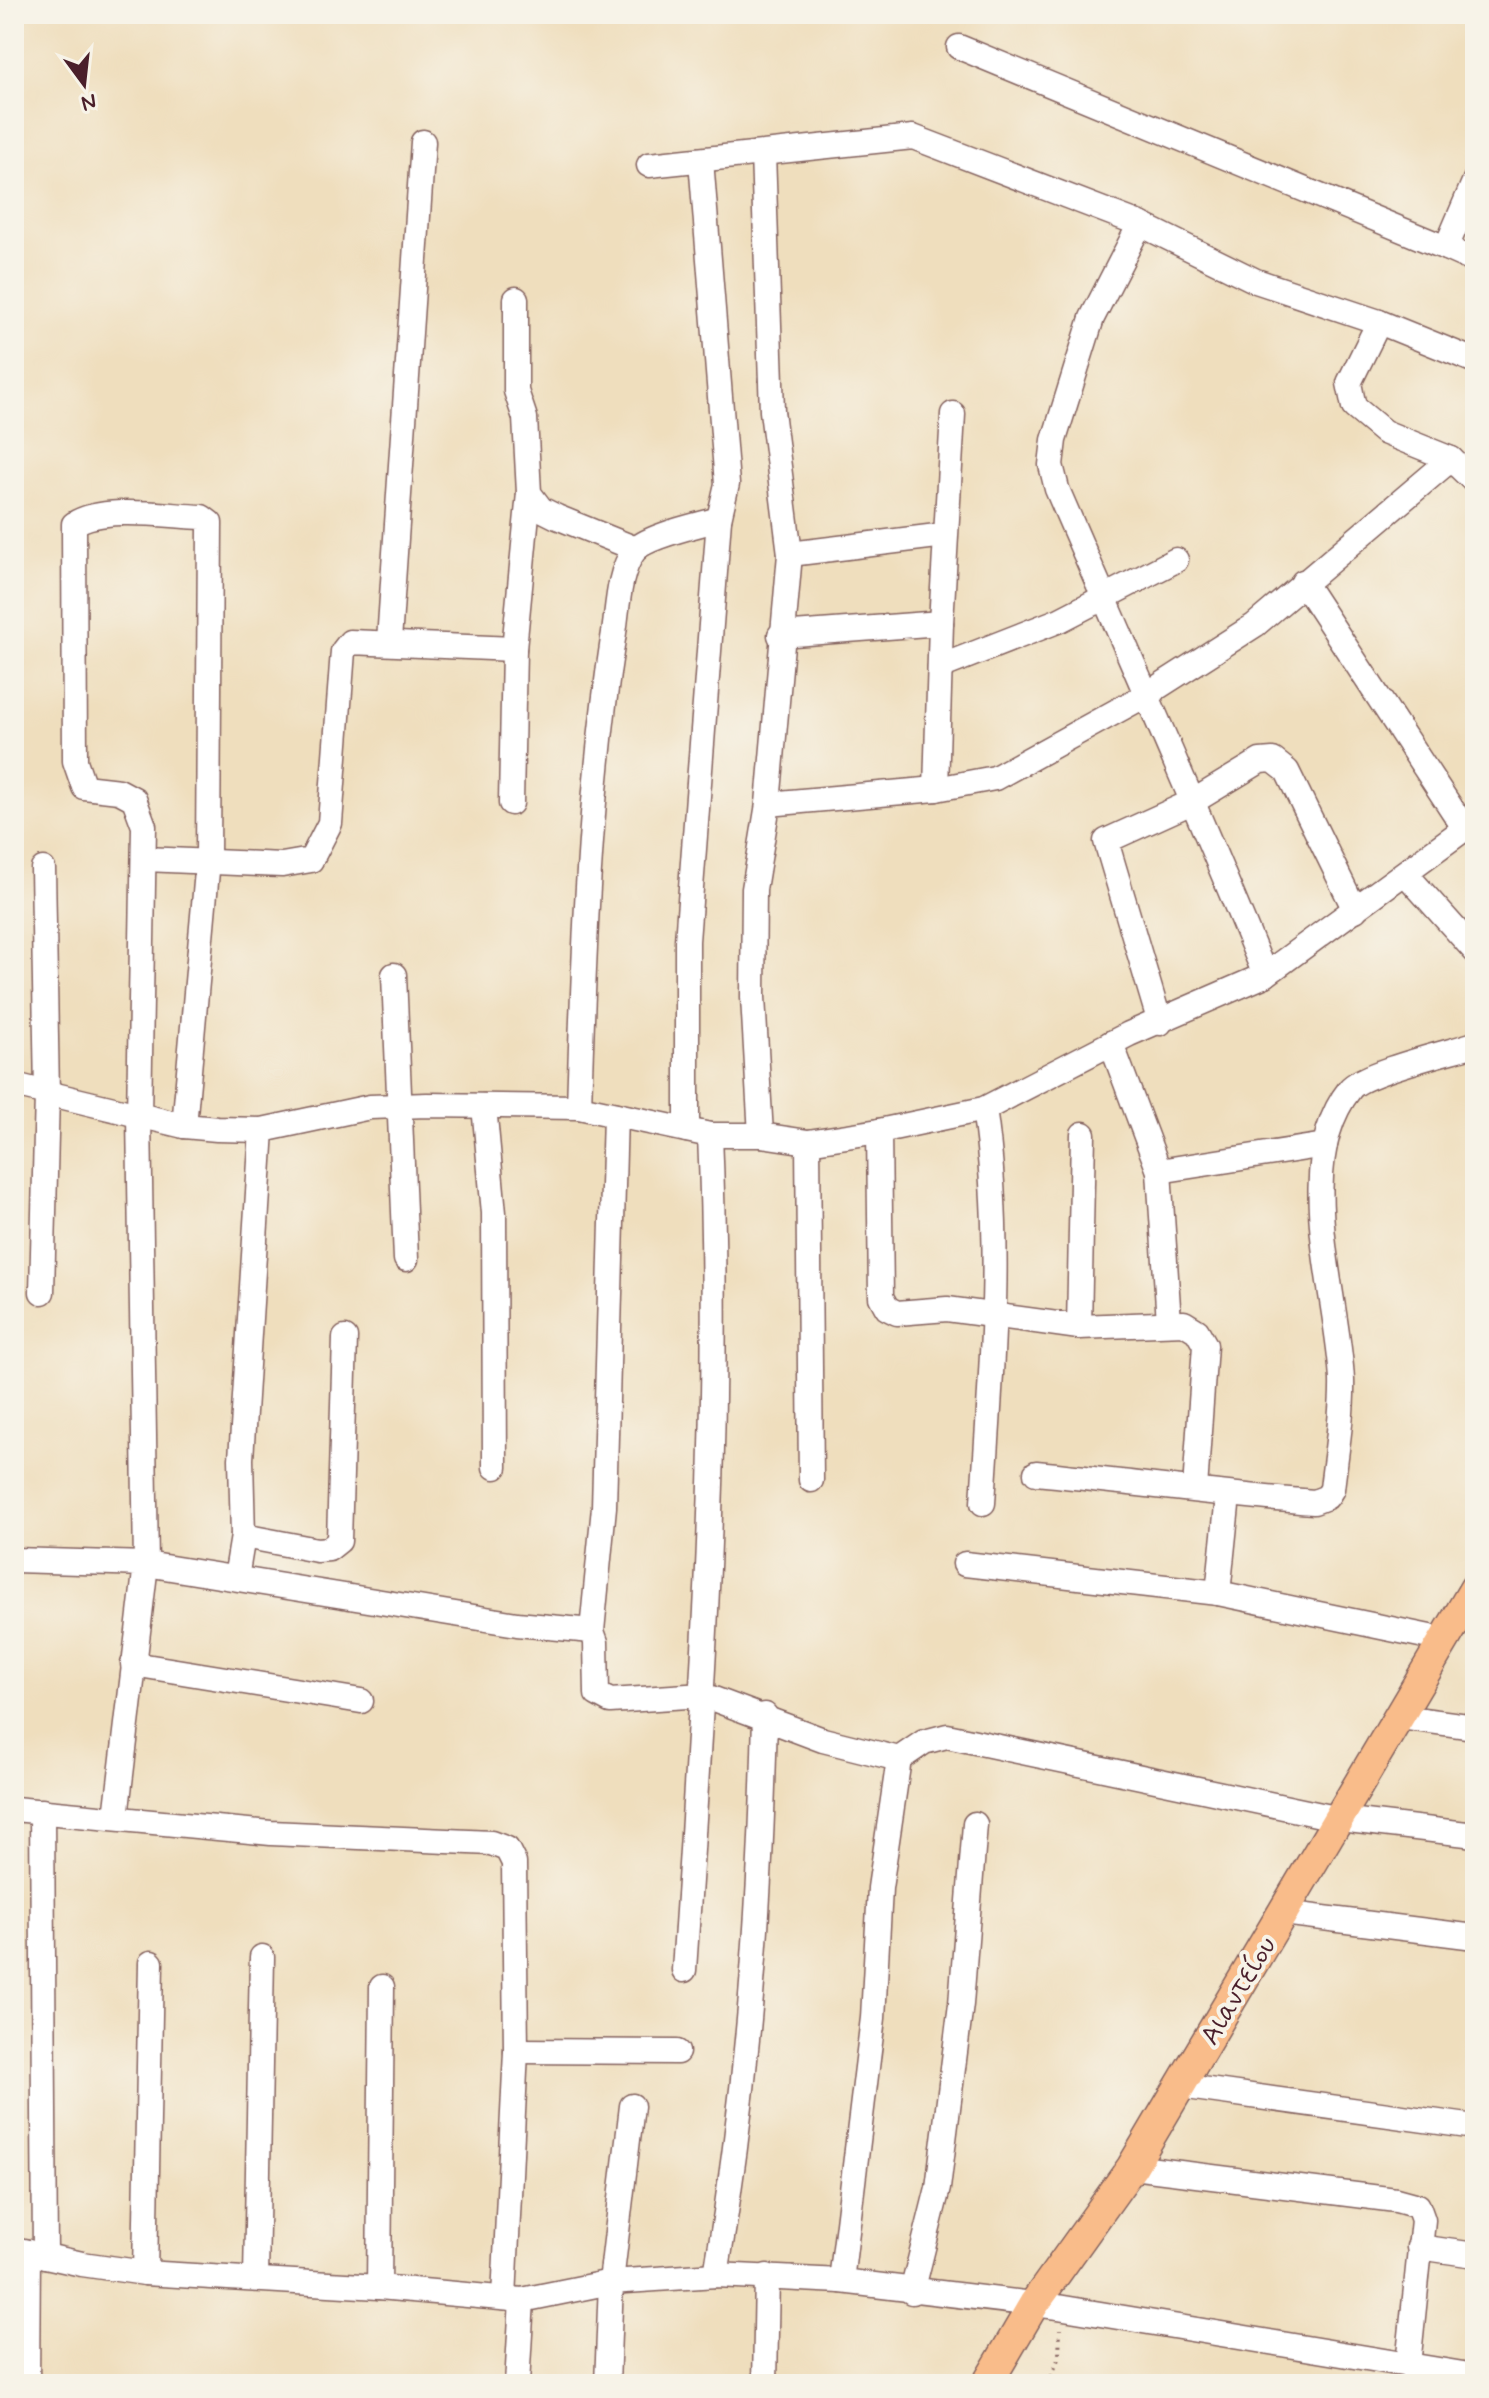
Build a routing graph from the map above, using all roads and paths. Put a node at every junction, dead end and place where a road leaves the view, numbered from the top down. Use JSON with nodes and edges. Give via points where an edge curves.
{"nodes":[{"id":1,"x":959,"y":47,"type":"dead end"},
{"id":2,"x":423,"y":142,"type":"dead end"},
{"id":3,"x":763,"y":154,"type":"junction"},
{"id":4,"x":701,"y":160,"type":"junction"},
{"id":5,"x":649,"y":165,"type":"dead end"},
{"id":6,"x":1475,"y":180,"type":"edge"},
{"id":7,"x":1140,"y":224,"type":"junction"},
{"id":8,"x":1446,"y":248,"type":"junction"},
{"id":9,"x":1475,"y":261,"type":"edge"},
{"id":10,"x":516,"y":299,"type":"dead end"},
{"id":11,"x":1379,"y":322,"type":"junction"},
{"id":12,"x":1475,"y":361,"type":"edge"},
{"id":13,"x":953,"y":414,"type":"dead end"},
{"id":14,"x":1451,"y":459,"type":"junction"},
{"id":15,"x":1475,"y":482,"type":"edge"},
{"id":16,"x":529,"y":493,"type":"junction"},
{"id":17,"x":719,"y":519,"type":"junction"},
{"id":18,"x":945,"y":535,"type":"junction"},
{"id":19,"x":636,"y":549,"type":"junction"},
{"id":20,"x":790,"y":554,"type":"junction"},
{"id":21,"x":1176,"y":560,"type":"dead end"},
{"id":22,"x":1303,"y":582,"type":"junction"},
{"id":23,"x":1105,"y":599,"type":"junction"},
{"id":24,"x":941,"y":623,"type":"junction"},
{"id":25,"x":780,"y":635,"type":"junction"},
{"id":26,"x":389,"y":641,"type":"junction"},
{"id":27,"x":514,"y":649,"type":"junction"},
{"id":28,"x":940,"y":667,"type":"junction"},
{"id":29,"x":1144,"y":696,"type":"junction"},
{"id":30,"x":936,"y":789,"type":"junction"},
{"id":31,"x":1194,"y":801,"type":"junction"},
{"id":32,"x":511,"y":803,"type":"dead end"},
{"id":33,"x":768,"y":804,"type":"junction"},
{"id":34,"x":1470,"y":825,"type":"edge"},
{"id":35,"x":145,"y":859,"type":"junction"},
{"id":36,"x":208,"y":860,"type":"junction"},
{"id":37,"x":43,"y":869,"type":"dead end"},
{"id":38,"x":1405,"y":873,"type":"junction"},
{"id":39,"x":1355,"y":910,"type":"junction"},
{"id":40,"x":1475,"y":951,"type":"edge"},
{"id":41,"x":394,"y":975,"type":"dead end"},
{"id":42,"x":1265,"y":975,"type":"junction"},
{"id":43,"x":1160,"y":1023,"type":"junction"},
{"id":44,"x":1111,"y":1043,"type":"junction"},
{"id":45,"x":1475,"y":1044,"type":"edge"},
{"id":46,"x":14,"y":1085,"type":"edge"},
{"id":47,"x":47,"y":1094,"type":"junction"},
{"id":48,"x":400,"y":1106,"type":"junction"},
{"id":49,"x":484,"y":1106,"type":"junction"},
{"id":50,"x":579,"y":1107,"type":"junction"},
{"id":51,"x":984,"y":1109,"type":"junction"},
{"id":52,"x":615,"y":1115,"type":"junction"},
{"id":53,"x":139,"y":1116,"type":"junction"},
{"id":54,"x":184,"y":1126,"type":"junction"},
{"id":55,"x":262,"y":1130,"type":"junction"},
{"id":56,"x":879,"y":1131,"type":"junction"},
{"id":57,"x":699,"y":1132,"type":"junction"},
{"id":58,"x":1083,"y":1134,"type":"dead end"},
{"id":59,"x":761,"y":1135,"type":"junction"},
{"id":60,"x":808,"y":1142,"type":"junction"},
{"id":61,"x":1325,"y":1145,"type":"junction"},
{"id":62,"x":1159,"y":1171,"type":"junction"},
{"id":63,"x":406,"y":1259,"type":"dead end"},
{"id":64,"x":42,"y":1292,"type":"dead end"},
{"id":65,"x":994,"y":1315,"type":"junction"},
{"id":66,"x":1169,"y":1322,"type":"junction"},
{"id":67,"x":1079,"y":1327,"type":"junction"},
{"id":68,"x":345,"y":1338,"type":"dead end"},
{"id":69,"x":495,"y":1467,"type":"dead end"},
{"id":70,"x":1036,"y":1473,"type":"dead end"},
{"id":71,"x":811,"y":1480,"type":"dead end"},
{"id":72,"x":1195,"y":1489,"type":"junction"},
{"id":73,"x":1228,"y":1496,"type":"junction"},
{"id":74,"x":983,"y":1503,"type":"dead end"},
{"id":75,"x":243,"y":1536,"type":"junction"},
{"id":76,"x":14,"y":1560,"type":"edge"},
{"id":77,"x":146,"y":1564,"type":"junction"},
{"id":78,"x":965,"y":1564,"type":"dead end"},
{"id":79,"x":236,"y":1578,"type":"junction"},
{"id":80,"x":1475,"y":1588,"type":"edge"},
{"id":81,"x":1218,"y":1593,"type":"junction"},
{"id":82,"x":592,"y":1631,"type":"junction"},
{"id":83,"x":1444,"y":1640,"type":"junction"},
{"id":84,"x":133,"y":1664,"type":"junction"},
{"id":85,"x":703,"y":1695,"type":"junction"},
{"id":86,"x":361,"y":1701,"type":"dead end"},
{"id":87,"x":765,"y":1715,"type":"junction"},
{"id":88,"x":1400,"y":1717,"type":"junction"},
{"id":89,"x":1475,"y":1727,"type":"edge"},
{"id":90,"x":899,"y":1759,"type":"junction"},
{"id":91,"x":14,"y":1809,"type":"edge"},
{"id":92,"x":42,"y":1811,"type":"junction"},
{"id":93,"x":116,"y":1817,"type":"junction"},
{"id":94,"x":1340,"y":1819,"type":"junction"},
{"id":95,"x":975,"y":1824,"type":"dead end"},
{"id":96,"x":1475,"y":1835,"type":"edge"},
{"id":97,"x":1283,"y":1913,"type":"junction"},
{"id":98,"x":1475,"y":1937,"type":"edge"},
{"id":99,"x":262,"y":1957,"type":"dead end"},
{"id":100,"x":151,"y":1963,"type":"dead end"},
{"id":101,"x":684,"y":1970,"type":"dead end"},
{"id":102,"x":382,"y":1987,"type":"dead end"},
{"id":103,"x":516,"y":2051,"type":"junction"},
{"id":104,"x":677,"y":2052,"type":"dead end"},
{"id":105,"x":1180,"y":2086,"type":"junction"},
{"id":106,"x":632,"y":2106,"type":"dead end"},
{"id":107,"x":1475,"y":2127,"type":"edge"},
{"id":108,"x":1132,"y":2167,"type":"junction"},
{"id":109,"x":1419,"y":2247,"type":"junction"},
{"id":110,"x":29,"y":2252,"type":"edge"},
{"id":111,"x":1475,"y":2255,"type":"edge"},
{"id":112,"x":145,"y":2273,"type":"junction"},
{"id":113,"x":716,"y":2275,"type":"junction"},
{"id":114,"x":767,"y":2276,"type":"junction"},
{"id":115,"x":256,"y":2278,"type":"junction"},
{"id":116,"x":841,"y":2281,"type":"junction"},
{"id":117,"x":611,"y":2282,"type":"junction"},
{"id":118,"x":379,"y":2287,"type":"junction"},
{"id":119,"x":912,"y":2292,"type":"junction"},
{"id":120,"x":513,"y":2299,"type":"junction"},
{"id":121,"x":1046,"y":2306,"type":"junction"},
{"id":122,"x":1408,"y":2365,"type":"junction"},
{"id":123,"x":1475,"y":2376,"type":"edge"},
{"id":124,"x":27,"y":2384,"type":"edge"},
{"id":125,"x":517,"y":2384,"type":"edge"},
{"id":126,"x":607,"y":2384,"type":"edge"},
{"id":127,"x":765,"y":2384,"type":"edge"},
{"id":128,"x":987,"y":2384,"type":"edge"},
{"id":129,"x":1049,"y":2384,"type":"edge"}],
"edges":[{"from":1,"to":8,"type":"street"},
{"from":2,"to":26,"type":"street"},
{"from":3,"to":4,"type":"street"},
{"from":3,"to":7,"type":"street","via":[[913,137]]},
{"from":3,"to":20,"type":"street","via":[[772,411]]},
{"from":4,"to":5,"type":"street"},
{"from":4,"to":17,"type":"street","via":[[727,484]]},
{"from":6,"to":8,"type":"street"},
{"from":7,"to":11,"type":"street","via":[[1256,281]]},
{"from":7,"to":23,"type":"street","via":[[1092,318],[1052,453],[1057,489]]},
{"from":8,"to":9,"type":"street"},
{"from":10,"to":16,"type":"street","via":[[516,391],[525,418]]},
{"from":11,"to":12,"type":"street"},
{"from":11,"to":14,"type":"street","via":[[1349,383],[1354,407],[1384,432]]},
{"from":13,"to":18,"type":"street"},
{"from":14,"to":15,"type":"street"},
{"from":14,"to":22,"type":"street"},
{"from":16,"to":19,"type":"street","via":[[541,509]]},
{"from":16,"to":27,"type":"street"},
{"from":17,"to":19,"type":"street"},
{"from":17,"to":57,"type":"street","via":[[687,941]]},
{"from":18,"to":20,"type":"street"},
{"from":18,"to":24,"type":"street"},
{"from":19,"to":50,"type":"street","via":[[624,572],[601,722],[585,891]]},
{"from":20,"to":25,"type":"street"},
{"from":21,"to":23,"type":"street"},
{"from":22,"to":29,"type":"street","via":[[1255,625]]},
{"from":22,"to":34,"type":"street"},
{"from":23,"to":28,"type":"street"},
{"from":23,"to":29,"type":"street"},
{"from":24,"to":25,"type":"street"},
{"from":24,"to":28,"type":"street"},
{"from":25,"to":33,"type":"street"},
{"from":26,"to":27,"type":"street"},
{"from":26,"to":36,"type":"street","via":[[350,642],[343,651],[330,823],[316,854],[299,865]]},
{"from":27,"to":32,"type":"street"},
{"from":28,"to":30,"type":"street"},
{"from":29,"to":30,"type":"street","via":[[995,778]]},
{"from":29,"to":31,"type":"street"},
{"from":30,"to":33,"type":"street"},
{"from":31,"to":39,"type":"street","via":[[1260,761],[1273,760],[1287,771]]},
{"from":31,"to":42,"type":"street"},
{"from":31,"to":43,"type":"street","via":[[1106,841]]},
{"from":33,"to":59,"type":"street","via":[[754,889],[753,997]]},
{"from":34,"to":38,"type":"street"},
{"from":35,"to":36,"type":"street"},
{"from":35,"to":36,"type":"street","via":[[144,826],[134,799],[119,791],[84,787],[75,761],[74,524],[105,514],[202,517],[210,523]]},
{"from":35,"to":53,"type":"street"},
{"from":36,"to":54,"type":"street"},
{"from":37,"to":47,"type":"street"},
{"from":38,"to":39,"type":"street"},
{"from":38,"to":40,"type":"street"},
{"from":39,"to":42,"type":"street"},
{"from":41,"to":48,"type":"street"},
{"from":42,"to":43,"type":"street"},
{"from":43,"to":44,"type":"street"},
{"from":44,"to":51,"type":"street"},
{"from":44,"to":62,"type":"street"},
{"from":45,"to":61,"type":"street","via":[[1382,1072],[1351,1087]]},
{"from":46,"to":47,"type":"street"},
{"from":47,"to":53,"type":"street"},
{"from":47,"to":64,"type":"street"},
{"from":48,"to":49,"type":"street"},
{"from":48,"to":55,"type":"street","via":[[370,1107]]},
{"from":48,"to":63,"type":"street"},
{"from":49,"to":50,"type":"street"},
{"from":49,"to":69,"type":"street","via":[[494,1213]]},
{"from":50,"to":52,"type":"street"},
{"from":51,"to":56,"type":"street"},
{"from":51,"to":65,"type":"street","via":[[992,1163]]},
{"from":52,"to":57,"type":"street"},
{"from":52,"to":82,"type":"street","via":[[604,1507]]},
{"from":53,"to":54,"type":"street"},
{"from":53,"to":77,"type":"street"},
{"from":54,"to":55,"type":"street"},
{"from":55,"to":75,"type":"street","via":[[241,1459]]},
{"from":56,"to":60,"type":"street"},
{"from":56,"to":65,"type":"street","via":[[881,1297],[887,1308],[897,1313],[947,1309]]},
{"from":57,"to":59,"type":"street"},
{"from":57,"to":85,"type":"street","via":[[716,1272]]},
{"from":58,"to":67,"type":"street"},
{"from":59,"to":60,"type":"street"},
{"from":60,"to":71,"type":"street"},
{"from":61,"to":62,"type":"street"},
{"from":61,"to":73,"type":"street","via":[[1320,1192],[1342,1382],[1332,1489],[1314,1502]]},
{"from":62,"to":66,"type":"street"},
{"from":65,"to":67,"type":"street"},
{"from":65,"to":74,"type":"street"},
{"from":66,"to":67,"type":"street"},
{"from":66,"to":72,"type":"street","via":[[1197,1331],[1205,1345]]},
{"from":68,"to":75,"type":"street","via":[[339,1541],[317,1550]]},
{"from":70,"to":72,"type":"street"},
{"from":72,"to":73,"type":"street"},
{"from":73,"to":81,"type":"street"},
{"from":75,"to":79,"type":"street"},
{"from":76,"to":77,"type":"street"},
{"from":77,"to":79,"type":"street"},
{"from":77,"to":84,"type":"street"},
{"from":78,"to":81,"type":"street"},
{"from":79,"to":82,"type":"street","via":[[489,1620]]},
{"from":80,"to":83,"type":"main road","name":"Αιαντείου"},
{"from":81,"to":83,"type":"street"},
{"from":82,"to":85,"type":"street","via":[[597,1694],[603,1699]]},
{"from":83,"to":88,"type":"main road","name":"Αιαντείου"},
{"from":84,"to":86,"type":"street"},
{"from":84,"to":93,"type":"street"},
{"from":85,"to":87,"type":"street"},
{"from":85,"to":101,"type":"street"},
{"from":87,"to":90,"type":"street","via":[[823,1740]]},
{"from":87,"to":113,"type":"street","via":[[752,2005],[738,2149]]},
{"from":88,"to":89,"type":"street"},
{"from":88,"to":94,"type":"main road","name":"Αιαντείου"},
{"from":90,"to":94,"type":"street","via":[[924,1742],[947,1736]]},
{"from":90,"to":116,"type":"street","via":[[880,1888],[873,2018]]},
{"from":91,"to":92,"type":"street"},
{"from":92,"to":93,"type":"street"},
{"from":92,"to":110,"type":"street"},
{"from":93,"to":103,"type":"street","via":[[271,1833],[491,1843],[507,1849],[514,1863]]},
{"from":94,"to":96,"type":"street"},
{"from":94,"to":97,"type":"main road","name":"Αιαντείου"},
{"from":95,"to":119,"type":"street","via":[[961,2004],[938,2188]]},
{"from":97,"to":98,"type":"street"},
{"from":97,"to":105,"type":"main road","name":"Αιαντείου"},
{"from":99,"to":115,"type":"street"},
{"from":100,"to":112,"type":"street"},
{"from":102,"to":118,"type":"street"},
{"from":103,"to":104,"type":"street"},
{"from":103,"to":120,"type":"street"},
{"from":105,"to":107,"type":"street"},
{"from":105,"to":108,"type":"main road","name":"Αιαντείου"},
{"from":106,"to":117,"type":"street"},
{"from":108,"to":109,"type":"street","via":[[1418,2206],[1423,2220]]},
{"from":108,"to":121,"type":"main road","name":"Αιαντείου"},
{"from":109,"to":111,"type":"street"},
{"from":109,"to":122,"type":"street"},
{"from":110,"to":112,"type":"street"},
{"from":110,"to":124,"type":"street"},
{"from":112,"to":115,"type":"street"},
{"from":113,"to":114,"type":"street"},
{"from":113,"to":117,"type":"street"},
{"from":114,"to":116,"type":"street"},
{"from":114,"to":127,"type":"street"},
{"from":115,"to":118,"type":"street"},
{"from":116,"to":119,"type":"street"},
{"from":117,"to":120,"type":"street"},
{"from":117,"to":126,"type":"street"},
{"from":118,"to":120,"type":"street"},
{"from":119,"to":121,"type":"street"},
{"from":120,"to":125,"type":"street"},
{"from":121,"to":122,"type":"street"},
{"from":121,"to":128,"type":"main road","name":"Αιαντείου"},
{"from":121,"to":129,"type":"path","via":[[1059,2356]]},
{"from":122,"to":123,"type":"street"}]}
